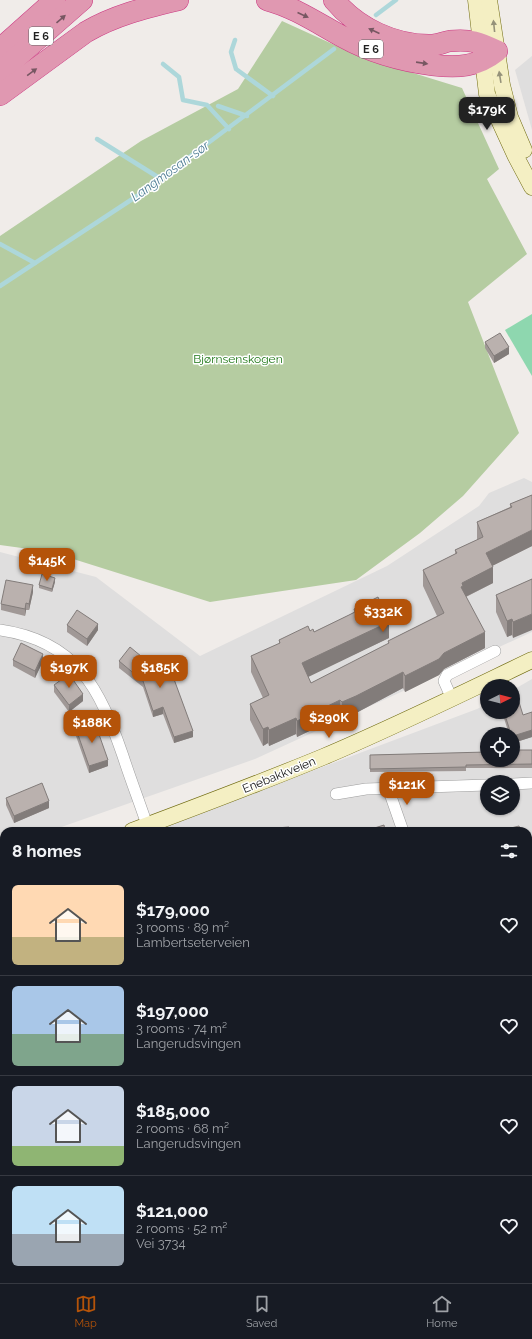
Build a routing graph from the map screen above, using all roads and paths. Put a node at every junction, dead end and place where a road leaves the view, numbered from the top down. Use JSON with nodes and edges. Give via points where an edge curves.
{"nodes":[{"id":1,"x":55,"y":0,"type":"edge"},
{"id":2,"x":82,"y":0,"type":"edge"},
{"id":3,"x":178,"y":0,"type":"edge"},
{"id":4,"x":267,"y":0,"type":"edge"},
{"id":5,"x":334,"y":0,"type":"edge"},
{"id":6,"x":476,"y":0,"type":"edge"},
{"id":7,"x":489,"y":0,"type":"edge"},
{"id":8,"x":0,"y":49,"type":"edge"},
{"id":9,"x":486,"y":52,"type":"junction"},
{"id":10,"x":0,"y":72,"type":"edge"},
{"id":11,"x":0,"y":95,"type":"edge"},
{"id":12,"x":532,"y":166,"type":"edge"},
{"id":13,"x":532,"y":187,"type":"edge"},
{"id":14,"x":0,"y":630,"type":"edge"},
{"id":15,"x":495,"y":651,"type":"dead end"},
{"id":16,"x":532,"y":660,"type":"edge"},
{"id":17,"x":452,"y":699,"type":"junction"},
{"id":18,"x":532,"y":783,"type":"edge"},
{"id":19,"x":520,"y":784,"type":"edge"},
{"id":20,"x":480,"y":785,"type":"edge"},
{"id":21,"x":388,"y":788,"type":"junction"},
{"id":22,"x":336,"y":794,"type":"dead end"},
{"id":23,"x":148,"y":827,"type":"edge"},
{"id":24,"x":150,"y":827,"type":"edge"},
{"id":25,"x":402,"y":827,"type":"edge"}],
"edges":[{"from":1,"to":8,"type":"highway","number":"E 6"},
{"from":10,"to":2,"type":"highway","number":"E 6","one_way":true},
{"from":11,"to":3,"type":"highway","number":"E 6","one_way":true,"via":[[101,23],[139,9]]},
{"from":4,"to":9,"type":"highway","number":"E 6","one_way":true,"via":[[345,38],[403,61],[461,67]]},
{"from":9,"to":5,"type":"highway","number":"E 6","one_way":true,"via":[[469,40],[423,45],[390,38],[355,20]]},
{"from":6,"to":9,"type":"main road"},
{"from":9,"to":7,"type":"main road","one_way":true},
{"from":12,"to":9,"type":"main road","one_way":true,"via":[[517,136],[502,85]]},
{"from":9,"to":13,"type":"main road","via":[[487,94]]},
{"from":14,"to":23,"type":"street","via":[[33,637],[57,649],[78,666],[92,684],[118,739]]},
{"from":15,"to":17,"type":"street","via":[[446,675],[444,681]]},
{"from":16,"to":17,"type":"main road","name":"Enebakkveien"},
{"from":17,"to":24,"type":"main road","name":"Enebakkveien","via":[[323,757]]},
{"from":18,"to":19,"type":"street"},
{"from":20,"to":21,"type":"street"},
{"from":21,"to":22,"type":"street"},
{"from":21,"to":25,"type":"street"}]}
